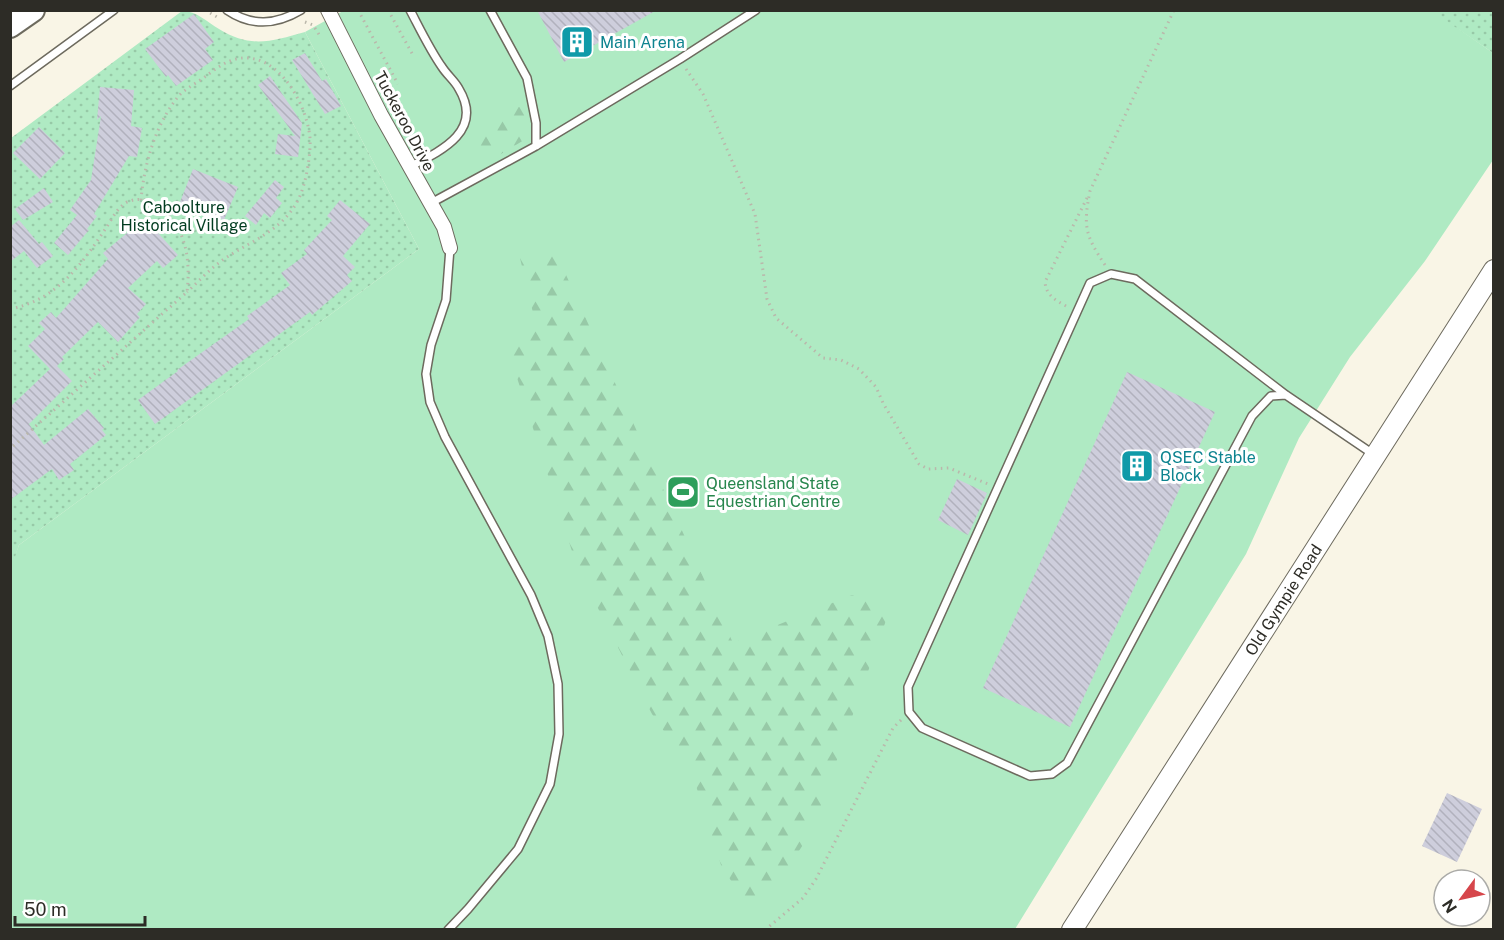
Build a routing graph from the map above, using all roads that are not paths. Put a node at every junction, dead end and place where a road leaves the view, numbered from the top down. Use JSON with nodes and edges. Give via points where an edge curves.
{"nodes":[{"id":1,"x":33,"y":10,"type":"edge"},
{"id":2,"x":114,"y":10,"type":"edge"},
{"id":3,"x":227,"y":10,"type":"edge"},
{"id":4,"x":301,"y":10,"type":"edge"},
{"id":5,"x":328,"y":10,"type":"edge"},
{"id":6,"x":410,"y":10,"type":"edge"},
{"id":7,"x":490,"y":10,"type":"edge"},
{"id":8,"x":756,"y":10,"type":"edge"},
{"id":9,"x":10,"y":27,"type":"edge"},
{"id":10,"x":10,"y":86,"type":"edge"},
{"id":11,"x":536,"y":146,"type":"junction"},
{"id":12,"x":411,"y":166,"type":"junction"},
{"id":13,"x":431,"y":203,"type":"junction"},
{"id":14,"x":450,"y":248,"type":"joint"},
{"id":15,"x":1494,"y":270,"type":"edge"},
{"id":16,"x":1286,"y":395,"type":"junction"},
{"id":17,"x":1376,"y":456,"type":"junction"},
{"id":18,"x":448,"y":930,"type":"edge"},
{"id":19,"x":1072,"y":930,"type":"edge"}],
"edges":[{"from":1,"to":9,"type":"main road"},
{"from":2,"to":10,"type":"lane"},
{"from":3,"to":4,"type":"lane","via":[[242,19],[264,23]]},
{"from":5,"to":12,"type":"street","name":"Tuckeroo Drive"},
{"from":6,"to":12,"type":"lane","via":[[440,64],[459,88],[466,102],[467,117],[459,135],[443,151]]},
{"from":7,"to":11,"type":"lane","via":[[527,78],[536,123]]},
{"from":8,"to":11,"type":"lane"},
{"from":11,"to":13,"type":"lane"},
{"from":12,"to":13,"type":"street","name":"Tuckeroo Drive"},
{"from":13,"to":14,"type":"street","name":"Tuckeroo Drive"},
{"from":14,"to":18,"type":"lane","via":[[446,300],[426,374],[430,402],[531,595],[548,636],[558,684],[559,734],[550,784],[518,849]]},
{"from":15,"to":17,"type":"main road","name":"Old Gympie Road"},
{"from":16,"to":16,"type":"lane","via":[[1271,396],[1252,416],[1066,762],[1052,774],[1030,776],[922,728],[909,712],[908,687],[1090,283],[1111,274],[1135,279]]},
{"from":16,"to":17,"type":"lane"},
{"from":17,"to":19,"type":"main road","name":"Old Gympie Road"}]}
